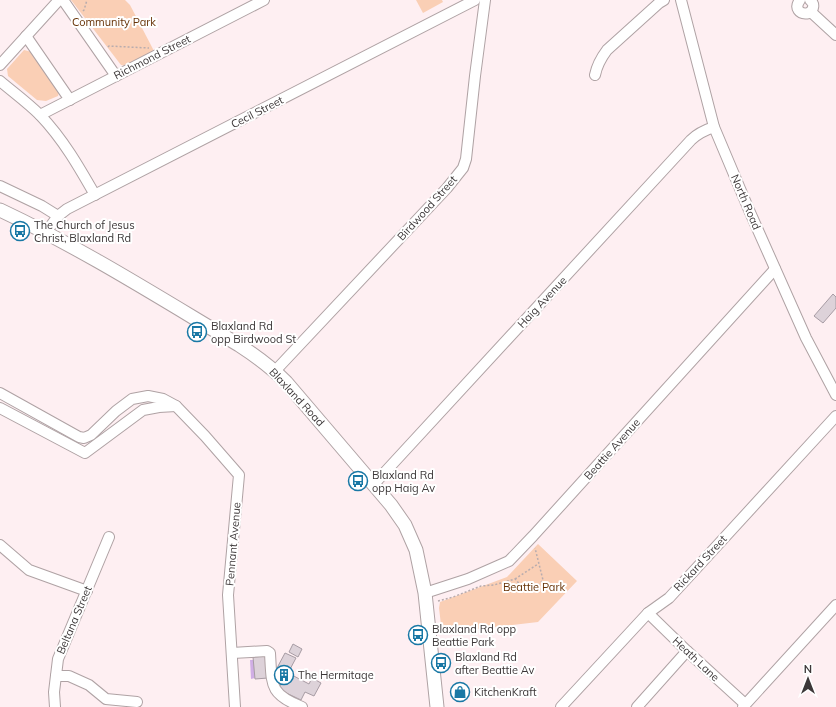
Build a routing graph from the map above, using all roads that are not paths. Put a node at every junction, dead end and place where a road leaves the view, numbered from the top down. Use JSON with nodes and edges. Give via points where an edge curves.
{"nodes":[{"id":1,"x":59,"y":0,"type":"edge"},
{"id":2,"x":63,"y":0,"type":"edge"},
{"id":3,"x":264,"y":0,"type":"edge"},
{"id":4,"x":475,"y":0,"type":"edge"},
{"id":5,"x":485,"y":0,"type":"edge"},
{"id":6,"x":664,"y":0,"type":"edge"},
{"id":7,"x":681,"y":0,"type":"edge"},
{"id":8,"x":800,"y":0,"type":"edge"},
{"id":9,"x":811,"y":0,"type":"edge"},
{"id":10,"x":247,"y":4,"type":"edge"},
{"id":11,"x":811,"y":12,"type":"junction"},
{"id":12,"x":836,"y":35,"type":"edge"},
{"id":13,"x":26,"y":36,"type":"junction"},
{"id":14,"x":0,"y":65,"type":"edge"},
{"id":15,"x":595,"y":75,"type":"dead end"},
{"id":16,"x":116,"y":76,"type":"junction"},
{"id":17,"x":0,"y":81,"type":"edge"},
{"id":18,"x":70,"y":100,"type":"junction"},
{"id":19,"x":40,"y":115,"type":"junction"},
{"id":20,"x":714,"y":127,"type":"junction"},
{"id":21,"x":0,"y":186,"type":"edge"},
{"id":22,"x":95,"y":195,"type":"junction"},
{"id":23,"x":0,"y":210,"type":"edge"},
{"id":24,"x":58,"y":216,"type":"junction"},
{"id":25,"x":46,"y":232,"type":"junction"},
{"id":26,"x":775,"y":269,"type":"junction"},
{"id":27,"x":276,"y":371,"type":"junction"},
{"id":28,"x":0,"y":393,"type":"edge"},
{"id":29,"x":836,"y":395,"type":"edge"},
{"id":30,"x":176,"y":406,"type":"junction"},
{"id":31,"x":0,"y":408,"type":"edge"},
{"id":32,"x":836,"y":416,"type":"edge"},
{"id":33,"x":374,"y":484,"type":"junction"},
{"id":34,"x":109,"y":537,"type":"dead end"},
{"id":35,"x":0,"y":545,"type":"edge"},
{"id":36,"x":87,"y":591,"type":"junction"},
{"id":37,"x":425,"y":593,"type":"junction"},
{"id":38,"x":836,"y":605,"type":"edge"},
{"id":39,"x":648,"y":613,"type":"junction"},
{"id":40,"x":687,"y":651,"type":"junction"},
{"id":41,"x":232,"y":653,"type":"junction"},
{"id":42,"x":56,"y":676,"type":"junction"},
{"id":43,"x":137,"y":702,"type":"dead end"},
{"id":44,"x":744,"y":705,"type":"edge"},
{"id":45,"x":55,"y":707,"type":"edge"},
{"id":46,"x":235,"y":707,"type":"edge"},
{"id":47,"x":302,"y":707,"type":"edge"},
{"id":48,"x":437,"y":707,"type":"edge"},
{"id":49,"x":561,"y":707,"type":"edge"},
{"id":50,"x":637,"y":707,"type":"edge"}],
"edges":[{"from":1,"to":13,"type":"street"},
{"from":2,"to":16,"type":"street"},
{"from":3,"to":10,"type":"street","name":"Richmond Street"},
{"from":4,"to":22,"type":"street","name":"Cecil Street"},
{"from":5,"to":27,"type":"street","name":"Birdwood Street","via":[[463,168]]},
{"from":6,"to":15,"type":"street","via":[[607,50],[596,67]]},
{"from":7,"to":20,"type":"street","name":"North Road"},
{"from":8,"to":11,"type":"street","via":[[800,12]]},
{"from":9,"to":11,"type":"street"},
{"from":10,"to":16,"type":"street","name":"Richmond Street"},
{"from":11,"to":12,"type":"street"},
{"from":13,"to":14,"type":"street"},
{"from":13,"to":18,"type":"street"},
{"from":16,"to":18,"type":"street","name":"Richmond Street"},
{"from":17,"to":19,"type":"street"},
{"from":18,"to":19,"type":"street","name":"Richmond Street"},
{"from":19,"to":22,"type":"street","via":[[71,154]]},
{"from":20,"to":26,"type":"street","name":"North Road"},
{"from":20,"to":33,"type":"street","name":"Haig Avenue","via":[[698,133],[691,140]]},
{"from":21,"to":24,"type":"street"},
{"from":22,"to":24,"type":"street","name":"Cecil Street"},
{"from":23,"to":25,"type":"main road","name":"Blaxland Road"},
{"from":24,"to":25,"type":"street","name":"Cecil Street"},
{"from":25,"to":27,"type":"main road","name":"Blaxland Road","via":[[239,345]]},
{"from":26,"to":29,"type":"street","name":"North Road","via":[[806,338]]},
{"from":26,"to":37,"type":"street","name":"Beattie Avenue","via":[[509,561],[468,579]]},
{"from":27,"to":33,"type":"main road","name":"Blaxland Road"},
{"from":28,"to":30,"type":"street","name":"Pennant Avenue","via":[[84,438],[91,435],[132,399],[148,396],[163,399]]},
{"from":30,"to":31,"type":"street","via":[[143,410],[85,453]]},
{"from":30,"to":41,"type":"street","name":"Pennant Avenue","via":[[239,475],[228,595]]},
{"from":32,"to":39,"type":"street","name":"Rickard Street","via":[[669,598]]},
{"from":33,"to":37,"type":"main road","name":"Blaxland Road","via":[[399,516],[411,537]]},
{"from":34,"to":36,"type":"street","name":"Beltana Street"},
{"from":35,"to":36,"type":"street","via":[[29,570]]},
{"from":36,"to":42,"type":"street","name":"Beltana Street","via":[[58,659]]},
{"from":37,"to":48,"type":"main road","name":"Blaxland Road"},
{"from":38,"to":44,"type":"street"},
{"from":39,"to":40,"type":"street","name":"Heath Lane"},
{"from":39,"to":49,"type":"street","name":"Rickard Street"},
{"from":40,"to":44,"type":"street","name":"Heath Lane"},
{"from":40,"to":50,"type":"street"},
{"from":41,"to":46,"type":"street","name":"Pennant Avenue"},
{"from":41,"to":47,"type":"street","via":[[270,653],[274,689],[289,702]]},
{"from":42,"to":43,"type":"street","via":[[69,676],[88,685],[106,699]]},
{"from":42,"to":45,"type":"street","name":"Beltana Street"}]}
